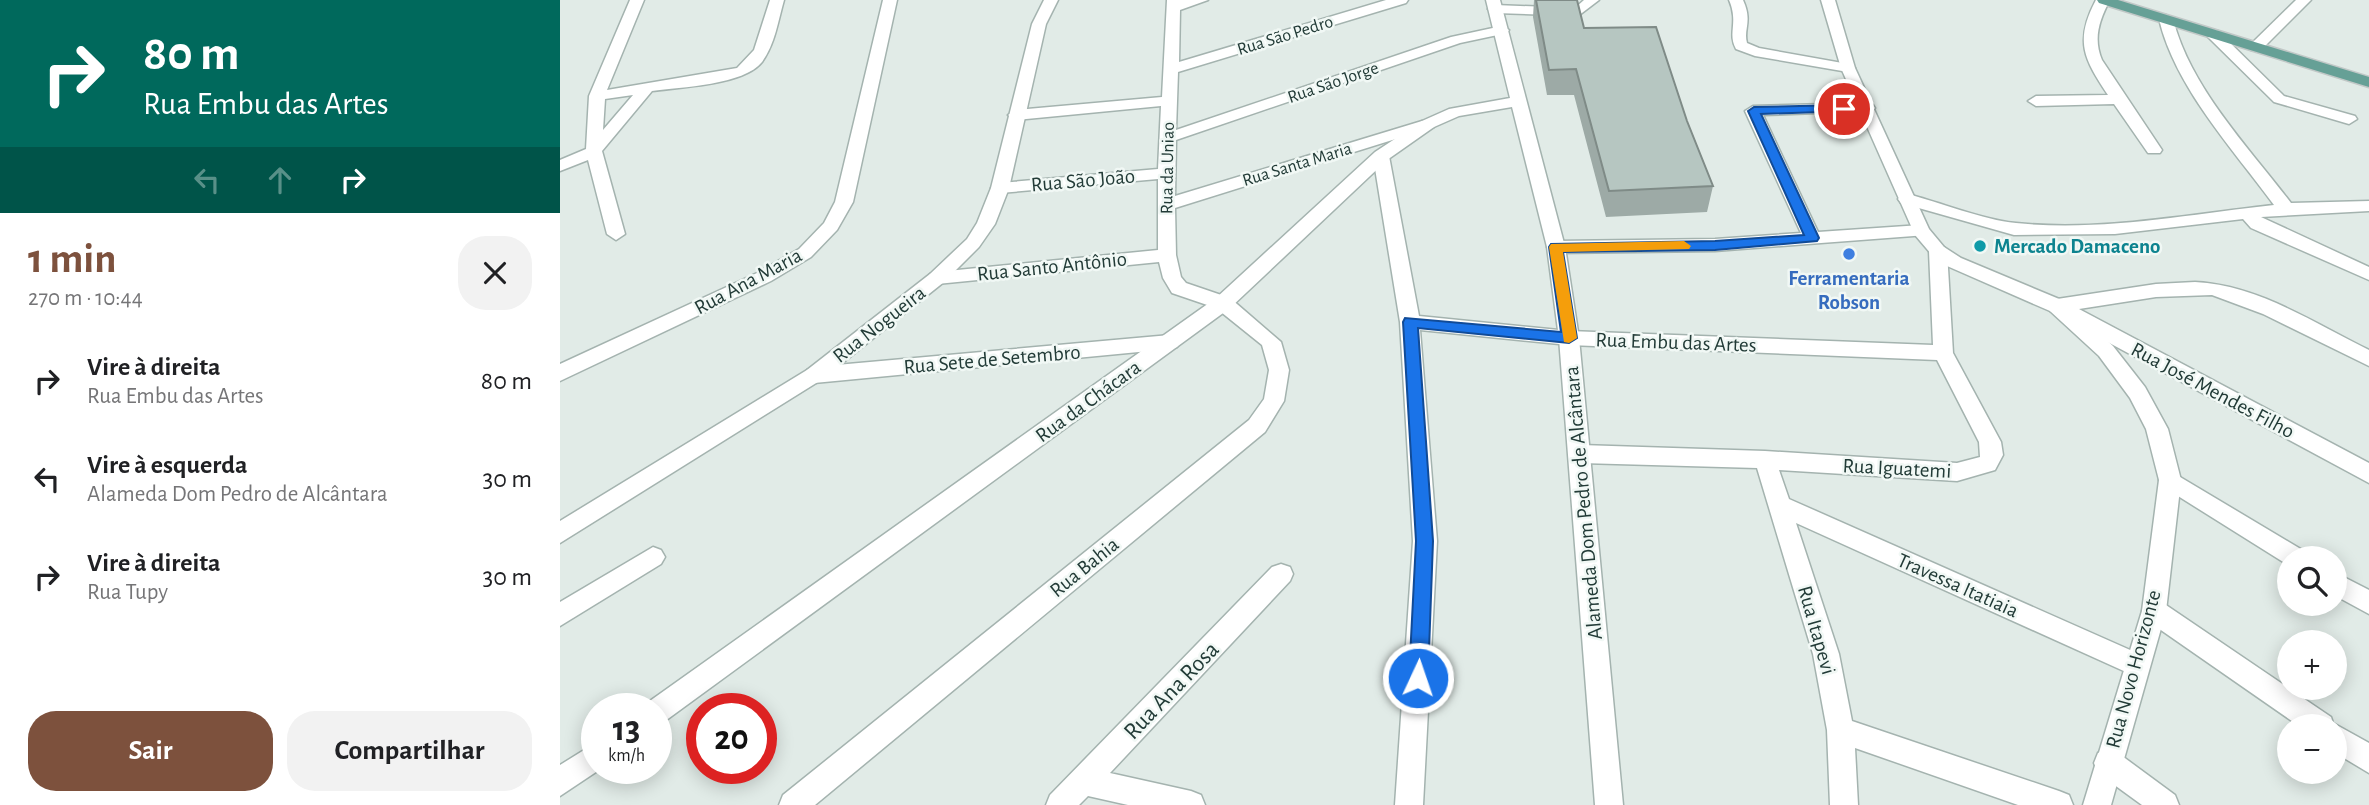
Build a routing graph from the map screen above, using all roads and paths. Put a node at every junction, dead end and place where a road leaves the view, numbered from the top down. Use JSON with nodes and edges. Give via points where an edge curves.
{"nodes":[{"id":1,"x":637,"y":0,"type":"edge"},
{"id":2,"x":777,"y":0,"type":"edge"},
{"id":3,"x":890,"y":0,"type":"edge"},
{"id":4,"x":1051,"y":0,"type":"edge"},
{"id":5,"x":1201,"y":0,"type":"edge"},
{"id":6,"x":1401,"y":0,"type":"edge"},
{"id":7,"x":1592,"y":0,"type":"edge"},
{"id":8,"x":1736,"y":0,"type":"edge"},
{"id":9,"x":1828,"y":0,"type":"edge"},
{"id":10,"x":2104,"y":0,"type":"edge"},
{"id":11,"x":2304,"y":0,"type":"edge"},
{"id":12,"x":1174,"y":4,"type":"edge"},
{"id":13,"x":1494,"y":4,"type":"edge"},
{"id":14,"x":2166,"y":19,"type":"junction"},
{"id":15,"x":1502,"y":30,"type":"junction"},
{"id":16,"x":2213,"y":34,"type":"junction"},
{"id":17,"x":2256,"y":47,"type":"junction"},
{"id":18,"x":1849,"y":68,"type":"junction"},
{"id":19,"x":1169,"y":70,"type":"junction"},
{"id":20,"x":2369,"y":82,"type":"edge"},
{"id":21,"x":646,"y":89,"type":"junction"},
{"id":22,"x":597,"y":96,"type":"junction"},
{"id":23,"x":2121,"y":100,"type":"junction"},
{"id":24,"x":1168,"y":101,"type":"junction"},
{"id":25,"x":1518,"y":101,"type":"junction"},
{"id":26,"x":2036,"y":102,"type":"dead end"},
{"id":27,"x":1867,"y":108,"type":"junction"},
{"id":28,"x":1016,"y":115,"type":"junction"},
{"id":29,"x":2349,"y":119,"type":"dead end"},
{"id":30,"x":1428,"y":124,"type":"junction"},
{"id":31,"x":1167,"y":138,"type":"junction"},
{"id":32,"x":2154,"y":150,"type":"dead end"},
{"id":33,"x":594,"y":151,"type":"junction"},
{"id":34,"x":1381,"y":156,"type":"junction"},
{"id":35,"x":560,"y":166,"type":"edge"},
{"id":36,"x":1166,"y":173,"type":"junction"},
{"id":37,"x":1000,"y":188,"type":"junction"},
{"id":38,"x":1907,"y":199,"type":"junction"},
{"id":39,"x":1165,"y":205,"type":"junction"},
{"id":40,"x":2369,"y":206,"type":"edge"},
{"id":41,"x":2286,"y":209,"type":"junction"},
{"id":42,"x":2248,"y":214,"type":"junction"},
{"id":43,"x":1921,"y":231,"type":"junction"},
{"id":44,"x":616,"y":234,"type":"dead end"},
{"id":45,"x":1812,"y":238,"type":"junction"},
{"id":46,"x":1556,"y":247,"type":"junction"},
{"id":47,"x":1938,"y":251,"type":"junction"},
{"id":48,"x":1167,"y":255,"type":"junction"},
{"id":49,"x":2369,"y":274,"type":"edge"},
{"id":50,"x":937,"y":278,"type":"junction"},
{"id":51,"x":1223,"y":303,"type":"junction"},
{"id":52,"x":2057,"y":306,"type":"junction"},
{"id":53,"x":1410,"y":322,"type":"junction"},
{"id":54,"x":1569,"y":338,"type":"junction"},
{"id":55,"x":1170,"y":342,"type":"junction"},
{"id":56,"x":1942,"y":353,"type":"junction"},
{"id":57,"x":2369,"y":359,"type":"edge"},
{"id":58,"x":560,"y":373,"type":"edge"},
{"id":59,"x":814,"y":375,"type":"junction"},
{"id":60,"x":1581,"y":454,"type":"junction"},
{"id":61,"x":1765,"y":460,"type":"junction"},
{"id":62,"x":2369,"y":474,"type":"edge"},
{"id":63,"x":2170,"y":480,"type":"junction"},
{"id":64,"x":1779,"y":505,"type":"junction"},
{"id":65,"x":560,"y":533,"type":"edge"},
{"id":66,"x":2277,"y":546,"type":"edge"},
{"id":67,"x":653,"y":557,"type":"dead end"},
{"id":68,"x":1281,"y":574,"type":"dead end"},
{"id":69,"x":2347,"y":590,"type":"edge"},
{"id":70,"x":2369,"y":603,"type":"edge"},
{"id":71,"x":2154,"y":611,"type":"junction"},
{"id":72,"x":560,"y":615,"type":"edge"},
{"id":73,"x":2137,"y":666,"type":"junction"},
{"id":74,"x":672,"y":700,"type":"edge"},
{"id":75,"x":2304,"y":714,"type":"edge"},
{"id":76,"x":1840,"y":730,"type":"junction"},
{"id":77,"x":2347,"y":745,"type":"edge"},
{"id":78,"x":2369,"y":760,"type":"edge"},
{"id":79,"x":2108,"y":763,"type":"junction"},
{"id":80,"x":581,"y":767,"type":"edge"},
{"id":81,"x":1084,"y":781,"type":"junction"},
{"id":82,"x":560,"y":782,"type":"edge"},
{"id":83,"x":793,"y":805,"type":"edge"},
{"id":84,"x":1060,"y":805,"type":"edge"},
{"id":85,"x":1191,"y":805,"type":"edge"},
{"id":86,"x":1409,"y":805,"type":"edge"},
{"id":87,"x":1609,"y":805,"type":"edge"},
{"id":88,"x":1844,"y":805,"type":"edge"},
{"id":89,"x":2059,"y":805,"type":"edge"},
{"id":90,"x":2097,"y":805,"type":"edge"},
{"id":91,"x":2165,"y":805,"type":"edge"}],
"edges":[{"from":1,"to":22,"type":"street"},
{"from":2,"to":21,"type":"street","via":[[762,55],[754,65],[724,77]]},
{"from":3,"to":58,"type":"street","name":"Rua Ana Maria","via":[[844,202],[831,226],[805,253],[764,277]]},
{"from":4,"to":28,"type":"street","name":"Rua Nogueira","via":[[1039,24]]},
{"from":5,"to":12,"type":"street"},
{"from":6,"to":19,"type":"street","name":"Rua São Pedro"},
{"from":7,"to":13,"type":"street","via":[[1578,12]]},
{"from":8,"to":18,"type":"street","via":[[1744,17],[1738,42],[1755,52]]},
{"from":9,"to":18,"type":"street","name":"Rua Novo Horizonte"},
{"from":10,"to":14,"type":"main road"},
{"from":10,"to":23,"type":"street","via":[[2094,16],[2091,55]]},
{"from":11,"to":17,"type":"street"},
{"from":12,"to":19,"type":"street","name":"Rua da Uniao"},
{"from":13,"to":15,"type":"street","name":"Alameda Dom Pedro de Alcântara"},
{"from":14,"to":16,"type":"main road"},
{"from":14,"to":41,"type":"street","via":[[2173,48],[2199,92]]},
{"from":15,"to":25,"type":"street","name":"Alameda Dom Pedro de Alcântara"},
{"from":15,"to":31,"type":"street","name":"Rua São Jorge","via":[[1456,40]]},
{"from":16,"to":17,"type":"main road"},
{"from":16,"to":29,"type":"street","via":[[2279,99]]},
{"from":17,"to":20,"type":"main road"},
{"from":18,"to":27,"type":"street","name":"Rua Novo Horizonte"},
{"from":19,"to":24,"type":"street","name":"Rua da Uniao"},
{"from":21,"to":22,"type":"street"},
{"from":21,"to":33,"type":"street"},
{"from":22,"to":33,"type":"street"},
{"from":23,"to":26,"type":"street"},
{"from":23,"to":32,"type":"street"},
{"from":24,"to":28,"type":"street"},
{"from":24,"to":31,"type":"street","name":"Rua da Uniao"},
{"from":25,"to":30,"type":"street","name":"Rua da Chácara","via":[[1455,112]]},
{"from":25,"to":46,"type":"street","name":"Alameda Dom Pedro de Alcântara"},
{"from":27,"to":38,"type":"street","name":"Rua Novo Horizonte"},
{"from":27,"to":45,"type":"street","via":[[1754,111]]},
{"from":28,"to":37,"type":"street","name":"Rua Nogueira"},
{"from":30,"to":34,"type":"street","name":"Rua da Chácara"},
{"from":30,"to":39,"type":"street","name":"Rua Santa Maria"},
{"from":31,"to":36,"type":"street","name":"Rua da Uniao"},
{"from":33,"to":35,"type":"street"},
{"from":33,"to":44,"type":"street"},
{"from":34,"to":51,"type":"street","name":"Rua da Chácara"},
{"from":34,"to":53,"type":"street"},
{"from":36,"to":37,"type":"street","name":"Rua São João"},
{"from":36,"to":39,"type":"street","name":"Rua da Uniao"},
{"from":37,"to":50,"type":"street","name":"Rua Nogueira","via":[[973,243]]},
{"from":38,"to":42,"type":"street","via":[[2014,229],[2115,228]]},
{"from":38,"to":43,"type":"street","name":"Rua Novo Horizonte"},
{"from":39,"to":48,"type":"street","name":"Rua da Uniao"},
{"from":40,"to":41,"type":"street"},
{"from":41,"to":42,"type":"street"},
{"from":42,"to":49,"type":"street","via":[[2257,225]]},
{"from":43,"to":45,"type":"street"},
{"from":43,"to":47,"type":"street","name":"Rua Novo Horizonte"},
{"from":45,"to":46,"type":"street","via":[[1715,245]]},
{"from":46,"to":54,"type":"street","name":"Alameda Dom Pedro de Alcântara"},
{"from":47,"to":52,"type":"street","name":"Rua Novo Horizonte","via":[[1976,273]]},
{"from":47,"to":56,"type":"street","name":"Rua Iguatemi"},
{"from":48,"to":50,"type":"street","name":"Rua Santo Antônio"},
{"from":48,"to":51,"type":"street","name":"Rua da Uniao","via":[[1179,288]]},
{"from":50,"to":59,"type":"street","name":"Rua Nogueira"},
{"from":51,"to":55,"type":"street","name":"Rua da Chácara"},
{"from":51,"to":83,"type":"street","name":"Rua Bahia","via":[[1271,342],[1279,370],[1274,401],[1258,426]]},
{"from":52,"to":57,"type":"street","via":[[2189,288],[2214,290],[2249,301]]},
{"from":52,"to":62,"type":"street","name":"Rua José Mendes Filho"},
{"from":52,"to":63,"type":"street","name":"Rua Novo Horizonte","via":[[2106,351],[2138,393],[2157,429]]},
{"from":53,"to":54,"type":"street","name":"Rua Embu das Artes"},
{"from":53,"to":86,"type":"street","via":[[1424,541]]},
{"from":54,"to":56,"type":"street","name":"Rua Embu das Artes"},
{"from":54,"to":60,"type":"street","name":"Alameda Dom Pedro de Alcântara"},
{"from":55,"to":59,"type":"street","name":"Rua Sete de Setembro"},
{"from":55,"to":74,"type":"street","name":"Rua da Chácara"},
{"from":56,"to":61,"type":"street","name":"Rua Iguatemi","via":[[1990,442],[1992,455],[1987,464],[1957,472]]},
{"from":59,"to":65,"type":"street","name":"Rua Nogueira"},
{"from":60,"to":61,"type":"street","name":"Rua Iguatemi"},
{"from":60,"to":87,"type":"street","name":"Alameda Dom Pedro de Alcântara"},
{"from":61,"to":64,"type":"street","name":"Rua Itapevi"},
{"from":63,"to":66,"type":"street"},
{"from":63,"to":71,"type":"street","name":"Rua Novo Horizonte"},
{"from":64,"to":73,"type":"street","name":"Travessa Itatiaia"},
{"from":64,"to":76,"type":"street","name":"Rua Itapevi","via":[[1826,654]]},
{"from":67,"to":72,"type":"street"},
{"from":68,"to":81,"type":"street","name":"Rua Ana Rosa"},
{"from":69,"to":70,"type":"street"},
{"from":71,"to":73,"type":"street","name":"Rua Novo Horizonte"},
{"from":71,"to":75,"type":"street"},
{"from":73,"to":79,"type":"street","name":"Rua Novo Horizonte"},
{"from":76,"to":88,"type":"street","name":"Rua Itapevi"},
{"from":76,"to":89,"type":"street"},
{"from":77,"to":78,"type":"street"},
{"from":79,"to":90,"type":"street","name":"Rua Novo Horizonte"},
{"from":79,"to":91,"type":"street"},
{"from":80,"to":82,"type":"street"},
{"from":81,"to":84,"type":"street","name":"Rua Ana Rosa"},
{"from":81,"to":85,"type":"street"}]}
